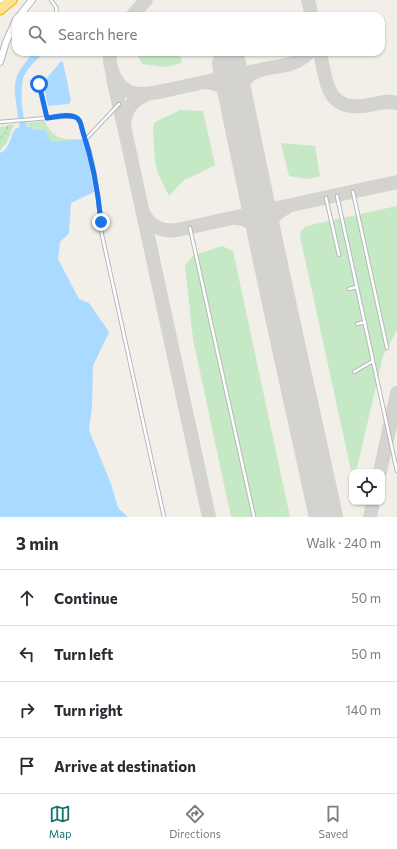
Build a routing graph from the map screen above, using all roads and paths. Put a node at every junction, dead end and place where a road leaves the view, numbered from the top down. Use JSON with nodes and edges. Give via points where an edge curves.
{"nodes":[{"id":1,"x":3,"y":0,"type":"edge"},
{"id":2,"x":12,"y":0,"type":"edge"},
{"id":3,"x":32,"y":0,"type":"edge"},
{"id":4,"x":51,"y":0,"type":"edge"},
{"id":5,"x":0,"y":2,"type":"edge"},
{"id":6,"x":0,"y":10,"type":"edge"},
{"id":7,"x":22,"y":12,"type":"edge"},
{"id":8,"x":57,"y":12,"type":"edge"},
{"id":9,"x":12,"y":28,"type":"edge"},
{"id":10,"x":0,"y":61,"type":"edge"},
{"id":11,"x":39,"y":84,"type":"dead end"},
{"id":12,"x":119,"y":104,"type":"dead end"},
{"id":13,"x":47,"y":118,"type":"junction"},
{"id":14,"x":0,"y":122,"type":"edge"},
{"id":15,"x":8,"y":125,"type":"dead end"},
{"id":16,"x":0,"y":139,"type":"edge"},
{"id":17,"x":86,"y":139,"type":"junction"},
{"id":18,"x":353,"y":192,"type":"dead end"},
{"id":19,"x":337,"y":196,"type":"dead end"},
{"id":20,"x":326,"y":198,"type":"dead end"},
{"id":21,"x":190,"y":228,"type":"dead end"},
{"id":22,"x":339,"y":255,"type":"dead end"},
{"id":23,"x":357,"y":287,"type":"junction"},
{"id":24,"x":349,"y":289,"type":"dead end"},
{"id":25,"x":365,"y":322,"type":"junction"},
{"id":26,"x":357,"y":324,"type":"dead end"},
{"id":27,"x":387,"y":348,"type":"dead end"},
{"id":28,"x":373,"y":361,"type":"junction"},
{"id":29,"x":354,"y":372,"type":"dead end"},
{"id":30,"x":397,"y":471,"type":"edge"},
{"id":31,"x":164,"y":517,"type":"edge"},
{"id":32,"x":254,"y":517,"type":"edge"}],
"edges":[{"from":1,"to":5,"type":"lane"},
{"from":2,"to":6,"type":"highway"},
{"from":3,"to":7,"type":"street"},
{"from":4,"to":8,"type":"lane"},
{"from":9,"to":10,"type":"street"},
{"from":11,"to":13,"type":"lane"},
{"from":12,"to":17,"type":"lane"},
{"from":13,"to":14,"type":"lane"},
{"from":13,"to":17,"type":"lane","via":[[76,118],[80,121]]},
{"from":15,"to":16,"type":"path"},
{"from":17,"to":31,"type":"lane","via":[[98,193],[102,235]]},
{"from":18,"to":27,"type":"lane"},
{"from":19,"to":23,"type":"lane"},
{"from":20,"to":22,"type":"lane"},
{"from":21,"to":32,"type":"lane"},
{"from":23,"to":24,"type":"lane"},
{"from":23,"to":25,"type":"lane"},
{"from":25,"to":26,"type":"lane"},
{"from":25,"to":28,"type":"lane"},
{"from":28,"to":29,"type":"lane"},
{"from":28,"to":30,"type":"lane"}]}
